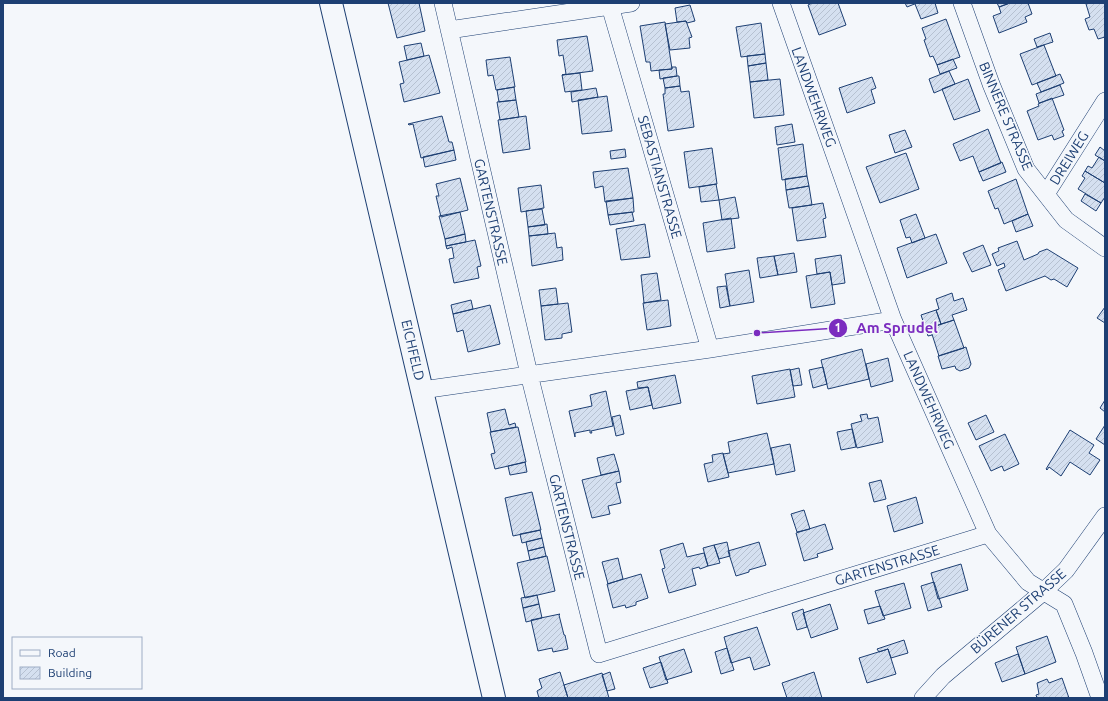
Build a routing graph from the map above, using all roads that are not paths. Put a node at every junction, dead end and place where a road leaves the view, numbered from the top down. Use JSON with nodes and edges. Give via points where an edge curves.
{"nodes":[{"id":1,"x":331,"y":3,"type":"edge"},
{"id":2,"x":443,"y":3,"type":"edge"},
{"id":3,"x":631,"y":3,"type":"edge"},
{"id":4,"x":781,"y":3,"type":"edge"},
{"id":5,"x":962,"y":3,"type":"edge"},
{"id":6,"x":610,"y":6,"type":"junction"},
{"id":7,"x":449,"y":30,"type":"junction"},
{"id":8,"x":1105,"y":101,"type":"edge"},
{"id":9,"x":1046,"y":194,"type":"junction"},
{"id":10,"x":1105,"y":248,"type":"edge"},
{"id":11,"x":893,"y":320,"type":"junction"},
{"id":12,"x":710,"y":349,"type":"junction"},
{"id":13,"x":529,"y":374,"type":"junction"},
{"id":14,"x":422,"y":390,"type":"junction"},
{"id":15,"x":1105,"y":516,"type":"edge"},
{"id":16,"x":988,"y":534,"type":"junction"},
{"id":17,"x":1043,"y":592,"type":"junction"},
{"id":18,"x":494,"y":698,"type":"edge"},
{"id":19,"x":923,"y":698,"type":"edge"},
{"id":20,"x":1100,"y":698,"type":"edge"}],
"edges":[{"from":1,"to":14,"type":"main road","name":"EICHFELD"},
{"from":2,"to":7,"type":"street","name":"GARTENSTRASSE"},
{"from":3,"to":6,"type":"street"},
{"from":4,"to":11,"type":"street","name":"LANDWEHRWEG"},
{"from":5,"to":9,"type":"street","name":"BINNERE STRASSE","via":[[991,84],[1026,169]]},
{"from":6,"to":7,"type":"street"},
{"from":6,"to":12,"type":"street","name":"SEBASTIANSTRASSE"},
{"from":7,"to":13,"type":"street","name":"GARTENSTRASSE"},
{"from":8,"to":9,"type":"street","name":"DREIWEG"},
{"from":9,"to":10,"type":"street","name":"BINNERE STRASSE","via":[[1066,220]]},
{"from":11,"to":12,"type":"street"},
{"from":11,"to":16,"type":"street","name":"LANDWEHRWEG"},
{"from":12,"to":13,"type":"street"},
{"from":13,"to":14,"type":"street"},
{"from":13,"to":16,"type":"street","name":"GARTENSTRASSE","via":[[599,654]]},
{"from":14,"to":18,"type":"main road","name":"EICHFELD"},
{"from":15,"to":17,"type":"street","name":"BÜRENER STRASSE","via":[[1066,570]]},
{"from":16,"to":17,"type":"street","name":"LANDWEHRWEG","via":[[1028,582]]},
{"from":17,"to":19,"type":"street","name":"BÜRENER STRASSE","via":[[943,676]]},
{"from":17,"to":20,"type":"street","name":"LANDWEHRWEG","via":[[1064,604]]}]}
